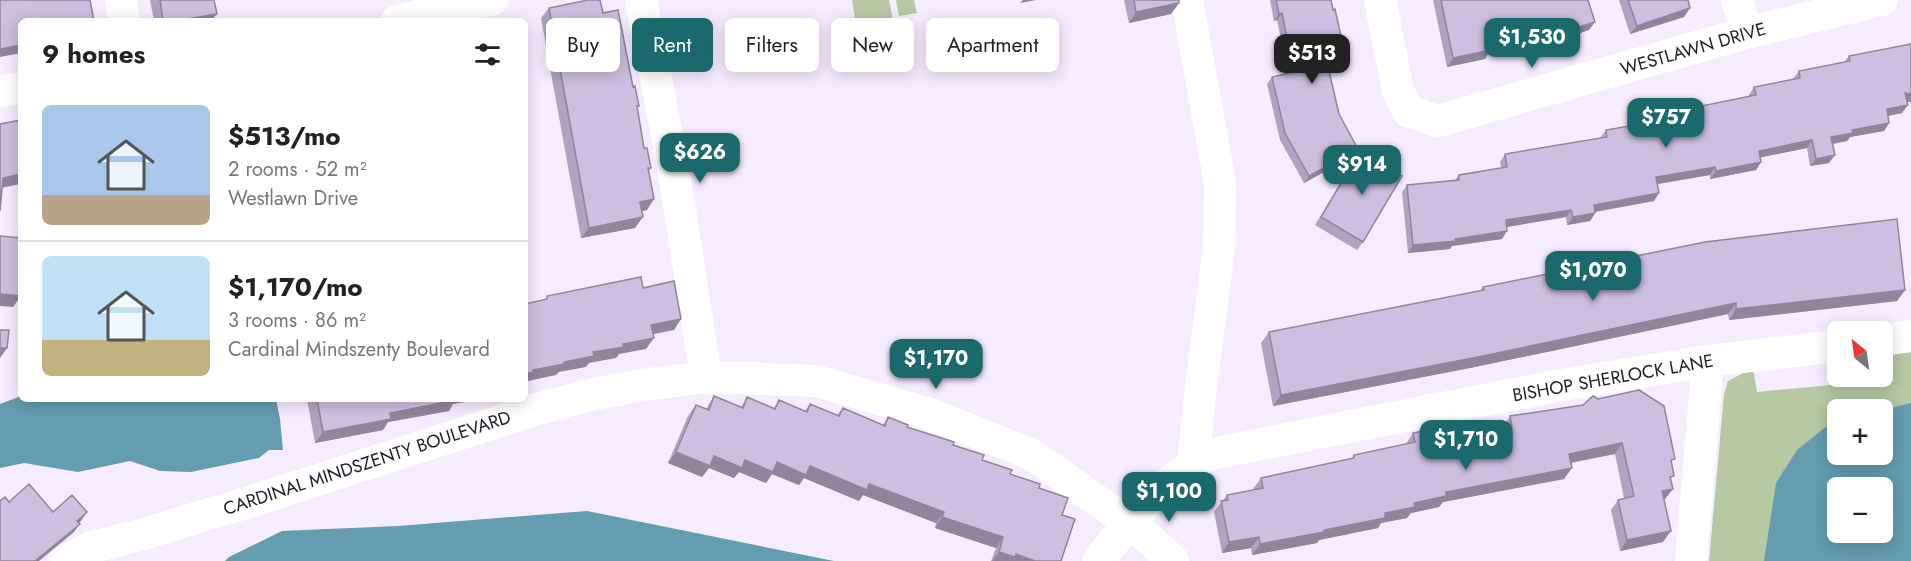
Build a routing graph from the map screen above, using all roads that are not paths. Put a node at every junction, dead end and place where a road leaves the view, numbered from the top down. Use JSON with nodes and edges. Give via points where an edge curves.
{"nodes":[{"id":1,"x":122,"y":0,"type":"edge"},
{"id":2,"x":386,"y":0,"type":"edge"},
{"id":3,"x":492,"y":0,"type":"edge"},
{"id":4,"x":641,"y":0,"type":"edge"},
{"id":5,"x":1187,"y":0,"type":"edge"},
{"id":6,"x":1380,"y":0,"type":"edge"},
{"id":7,"x":1737,"y":0,"type":"edge"},
{"id":8,"x":1882,"y":0,"type":"edge"},
{"id":9,"x":124,"y":18,"type":"edge"},
{"id":10,"x":389,"y":18,"type":"edge"},
{"id":11,"x":411,"y":18,"type":"edge"},
{"id":12,"x":1746,"y":33,"type":"junction"},
{"id":13,"x":18,"y":89,"type":"edge"},
{"id":14,"x":0,"y":92,"type":"edge"},
{"id":15,"x":1911,"y":336,"type":"edge"},
{"id":16,"x":1893,"y":338,"type":"edge"},
{"id":17,"x":1827,"y":347,"type":"edge"},
{"id":18,"x":1708,"y":361,"type":"junction"},
{"id":19,"x":706,"y":377,"type":"junction"},
{"id":20,"x":1193,"y":463,"type":"junction"},
{"id":21,"x":1130,"y":521,"type":"junction"},
{"id":22,"x":77,"y":555,"type":"edge"},
{"id":23,"x":1098,"y":561,"type":"edge"},
{"id":24,"x":1173,"y":561,"type":"edge"},
{"id":25,"x":1691,"y":561,"type":"edge"}],
"edges":[{"from":1,"to":9,"type":"street"},
{"from":2,"to":10,"type":"street"},
{"from":3,"to":11,"type":"street"},
{"from":4,"to":19,"type":"street","via":[[674,173]]},
{"from":5,"to":20,"type":"street","via":[[1220,183],[1219,248]]},
{"from":6,"to":12,"type":"street","name":"WESTLAWN DRIVE","via":[[1398,91],[1409,112],[1438,121]]},
{"from":7,"to":12,"type":"street"},
{"from":8,"to":12,"type":"street","name":"WESTLAWN DRIVE"},
{"from":13,"to":14,"type":"street"},
{"from":15,"to":16,"type":"street"},
{"from":17,"to":18,"type":"street","name":"BISHOP SHERLOCK LANE"},
{"from":18,"to":20,"type":"street","name":"BISHOP SHERLOCK LANE","via":[[1556,386],[1211,454]]},
{"from":18,"to":25,"type":"street"},
{"from":19,"to":21,"type":"street","name":"CARDINAL MINDSZENTY BOULEVARD","via":[[817,381],[927,413],[1031,454]]},
{"from":19,"to":22,"type":"street","name":"CARDINAL MINDSZENTY BOULEVARD","via":[[594,394],[537,409]]},
{"from":20,"to":21,"type":"street","name":"BISHOP SHERLOCK LANE","via":[[1156,492]]},
{"from":21,"to":23,"type":"street","name":"BISHOP SHERLOCK LANE"},
{"from":21,"to":24,"type":"street","name":"CARDINAL MINDSZENTY BOULEVARD"}]}
